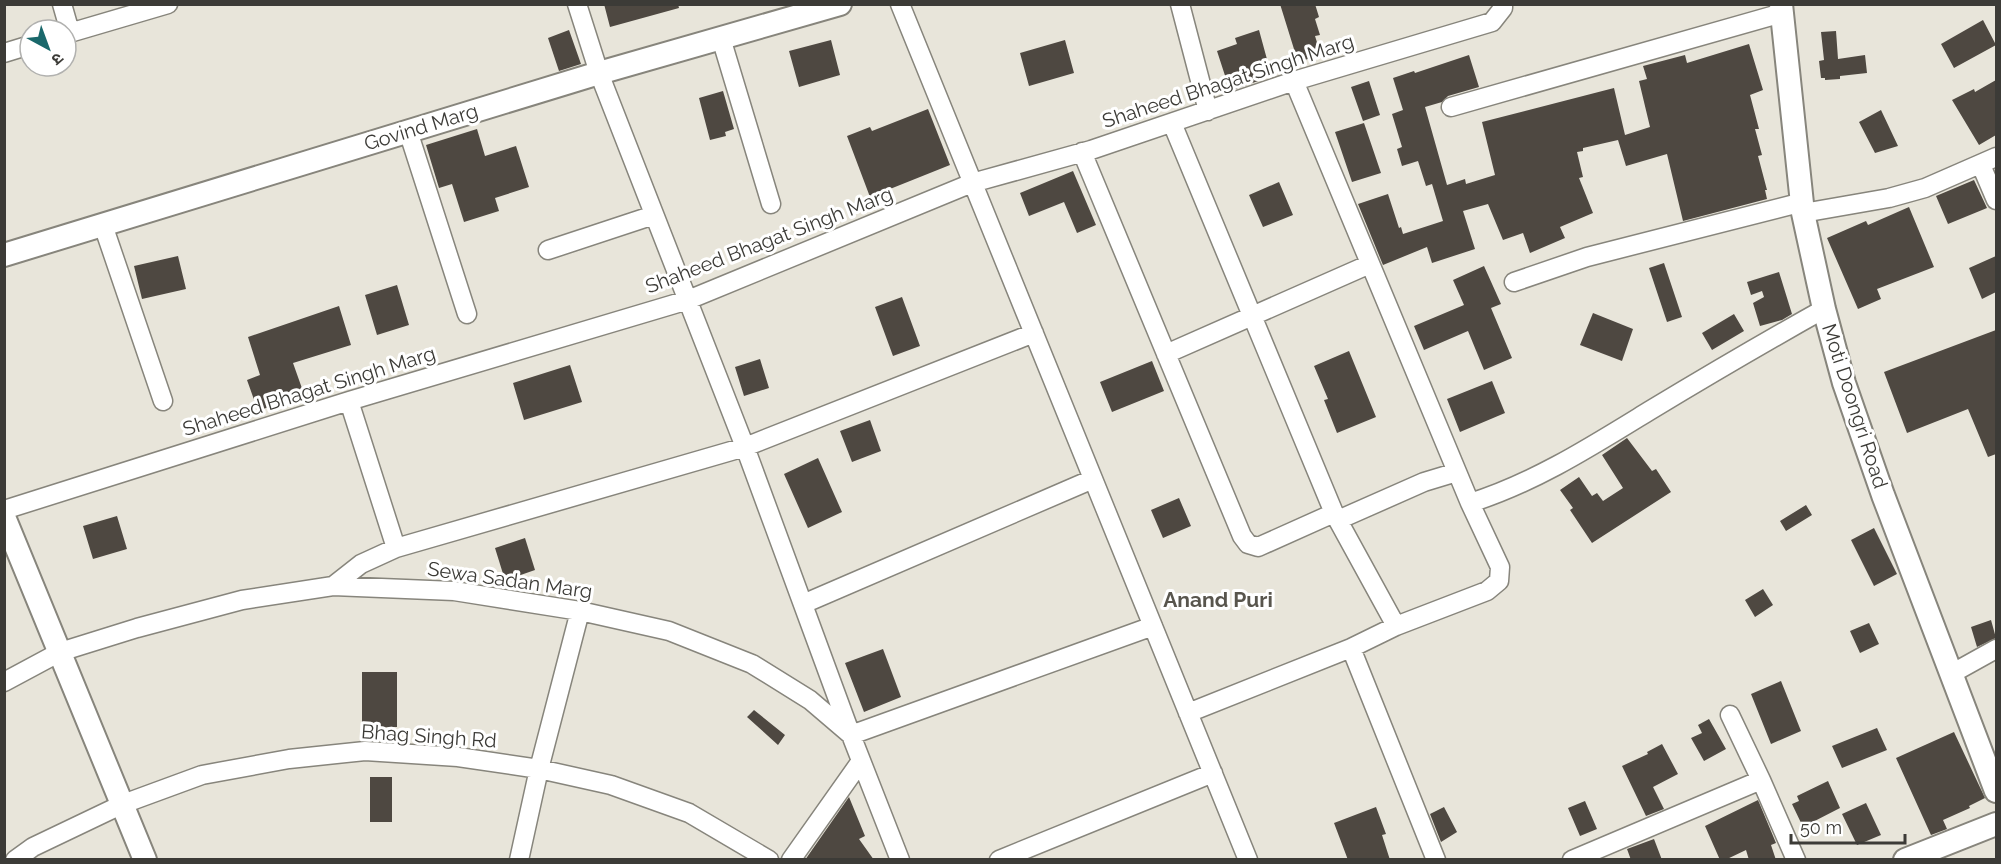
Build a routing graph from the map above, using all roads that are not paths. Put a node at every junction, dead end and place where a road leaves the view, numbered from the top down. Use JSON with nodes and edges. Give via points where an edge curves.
{"nodes":[{"id":1,"x":168,"y":4,"type":"edge"},
{"id":2,"x":577,"y":4,"type":"edge"},
{"id":3,"x":840,"y":4,"type":"edge"},
{"id":4,"x":900,"y":4,"type":"edge"},
{"id":5,"x":1180,"y":4,"type":"edge"},
{"id":6,"x":1503,"y":4,"type":"edge"},
{"id":7,"x":1781,"y":9,"type":"edge"},
{"id":8,"x":78,"y":30,"type":"edge"},
{"id":9,"x":721,"y":38,"type":"junction"},
{"id":10,"x":599,"y":73,"type":"junction"},
{"id":11,"x":1294,"y":81,"type":"junction"},
{"id":12,"x":1451,"y":107,"type":"dead end"},
{"id":13,"x":1208,"y":111,"type":"junction"},
{"id":14,"x":1172,"y":123,"type":"junction"},
{"id":15,"x":408,"y":131,"type":"junction"},
{"id":16,"x":1082,"y":152,"type":"junction"},
{"id":17,"x":1989,"y":161,"type":"edge"},
{"id":18,"x":972,"y":183,"type":"junction"},
{"id":19,"x":1996,"y":200,"type":"edge"},
{"id":20,"x":771,"y":204,"type":"dead end"},
{"id":21,"x":1803,"y":208,"type":"junction"},
{"id":22,"x":654,"y":215,"type":"junction"},
{"id":23,"x":103,"y":225,"type":"junction"},
{"id":24,"x":548,"y":250,"type":"dead end"},
{"id":25,"x":4,"y":255,"type":"edge"},
{"id":26,"x":1370,"y":264,"type":"junction"},
{"id":27,"x":1514,"y":282,"type":"dead end"},
{"id":28,"x":688,"y":300,"type":"junction"},
{"id":29,"x":1824,"y":309,"type":"junction"},
{"id":30,"x":466,"y":314,"type":"dead end"},
{"id":31,"x":1252,"y":316,"type":"junction"},
{"id":32,"x":1034,"y":333,"type":"junction"},
{"id":33,"x":1166,"y":354,"type":"junction"},
{"id":34,"x":163,"y":401,"type":"dead end"},
{"id":35,"x":350,"y":401,"type":"junction"},
{"id":36,"x":745,"y":447,"type":"junction"},
{"id":37,"x":1457,"y":472,"type":"junction"},
{"id":38,"x":1093,"y":479,"type":"junction"},
{"id":39,"x":1470,"y":503,"type":"junction"},
{"id":40,"x":4,"y":510,"type":"edge"},
{"id":41,"x":4,"y":517,"type":"edge"},
{"id":42,"x":1336,"y":517,"type":"junction"},
{"id":43,"x":396,"y":548,"type":"junction"},
{"id":44,"x":333,"y":586,"type":"junction"},
{"id":45,"x":803,"y":604,"type":"junction"},
{"id":46,"x":580,"y":611,"type":"junction"},
{"id":47,"x":1153,"y":626,"type":"junction"},
{"id":48,"x":1396,"y":626,"type":"junction"},
{"id":49,"x":1351,"y":648,"type":"junction"},
{"id":50,"x":1996,"y":649,"type":"edge"},
{"id":51,"x":60,"y":652,"type":"junction"},
{"id":52,"x":1951,"y":674,"type":"junction"},
{"id":53,"x":4,"y":682,"type":"edge"},
{"id":54,"x":1188,"y":713,"type":"junction"},
{"id":55,"x":1730,"y":715,"type":"dead end"},
{"id":56,"x":851,"y":735,"type":"junction"},
{"id":57,"x":861,"y":761,"type":"junction"},
{"id":58,"x":539,"y":769,"type":"junction"},
{"id":59,"x":1213,"y":773,"type":"junction"},
{"id":60,"x":1761,"y":780,"type":"junction"},
{"id":61,"x":1996,"y":791,"type":"edge"},
{"id":62,"x":123,"y":804,"type":"junction"},
{"id":63,"x":1996,"y":824,"type":"edge"},
{"id":64,"x":15,"y":860,"type":"edge"},
{"id":65,"x":146,"y":860,"type":"edge"},
{"id":66,"x":519,"y":860,"type":"edge"},
{"id":67,"x":769,"y":860,"type":"edge"},
{"id":68,"x":791,"y":860,"type":"edge"},
{"id":69,"x":900,"y":860,"type":"edge"},
{"id":70,"x":999,"y":860,"type":"edge"},
{"id":71,"x":1248,"y":860,"type":"edge"},
{"id":72,"x":1436,"y":860,"type":"edge"},
{"id":73,"x":1572,"y":860,"type":"edge"},
{"id":74,"x":1796,"y":860,"type":"edge"},
{"id":75,"x":1905,"y":860,"type":"edge"}],
"edges":[{"from":1,"to":8,"type":"street"},
{"from":2,"to":10,"type":"street"},
{"from":3,"to":9,"type":"street","name":"Govind Marg"},
{"from":4,"to":18,"type":"street"},
{"from":5,"to":13,"type":"street"},
{"from":6,"to":11,"type":"street","name":"Shaheed Bhagat Singh Marg","via":[[1492,22]]},
{"from":7,"to":12,"type":"street"},
{"from":7,"to":21,"type":"street","name":"Moti Doongri Road"},
{"from":9,"to":10,"type":"street","name":"Govind Marg"},
{"from":9,"to":20,"type":"street"},
{"from":10,"to":15,"type":"street","name":"Govind Marg"},
{"from":10,"to":22,"type":"street"},
{"from":11,"to":13,"type":"street","name":"Shaheed Bhagat Singh Marg"},
{"from":11,"to":26,"type":"street"},
{"from":13,"to":14,"type":"street","name":"Shaheed Bhagat Singh Marg"},
{"from":14,"to":16,"type":"street","name":"Shaheed Bhagat Singh Marg"},
{"from":14,"to":31,"type":"street"},
{"from":15,"to":23,"type":"street","name":"Govind Marg"},
{"from":15,"to":30,"type":"street"},
{"from":16,"to":18,"type":"street","name":"Shaheed Bhagat Singh Marg"},
{"from":16,"to":33,"type":"street"},
{"from":17,"to":19,"type":"street"},
{"from":17,"to":21,"type":"street","via":[[1925,188],[1889,198]]},
{"from":18,"to":28,"type":"street","name":"Shaheed Bhagat Singh Marg"},
{"from":18,"to":32,"type":"street"},
{"from":21,"to":27,"type":"street","via":[[1587,257]]},
{"from":21,"to":29,"type":"street","name":"Moti Doongri Road"},
{"from":22,"to":24,"type":"street"},
{"from":22,"to":28,"type":"street"},
{"from":23,"to":25,"type":"street","name":"Govind Marg"},
{"from":23,"to":34,"type":"street"},
{"from":26,"to":31,"type":"street"},
{"from":26,"to":37,"type":"street"},
{"from":28,"to":35,"type":"street","name":"Shaheed Bhagat Singh Marg"},
{"from":28,"to":36,"type":"street"},
{"from":29,"to":39,"type":"street","via":[[1582,452],[1533,478]]},
{"from":29,"to":52,"type":"street","name":"Moti Doongri Road","via":[[1844,383]]},
{"from":31,"to":33,"type":"street"},
{"from":31,"to":42,"type":"street"},
{"from":32,"to":36,"type":"street"},
{"from":32,"to":38,"type":"street"},
{"from":33,"to":42,"type":"street","via":[[1248,544],[1258,547]]},
{"from":35,"to":40,"type":"street","name":"Shaheed Bhagat Singh Marg"},
{"from":35,"to":43,"type":"street"},
{"from":36,"to":43,"type":"street"},
{"from":36,"to":45,"type":"street"},
{"from":37,"to":39,"type":"street"},
{"from":37,"to":42,"type":"street"},
{"from":38,"to":45,"type":"street"},
{"from":38,"to":47,"type":"street"},
{"from":39,"to":48,"type":"street","via":[[1500,567],[1499,581],[1487,591]]},
{"from":41,"to":51,"type":"street"},
{"from":42,"to":48,"type":"street"},
{"from":43,"to":44,"type":"street","via":[[361,564]]},
{"from":44,"to":46,"type":"street","name":"Sewa Sadan Marg","via":[[454,591]]},
{"from":44,"to":51,"type":"street","name":"Sewa Sadan Marg","via":[[242,600]]},
{"from":45,"to":56,"type":"street"},
{"from":46,"to":56,"type":"street","name":"Sewa Sadan Marg","via":[[669,631],[752,664],[810,700]]},
{"from":46,"to":58,"type":"street"},
{"from":47,"to":54,"type":"street"},
{"from":47,"to":56,"type":"street"},
{"from":48,"to":49,"type":"street"},
{"from":49,"to":54,"type":"street"},
{"from":49,"to":72,"type":"street"},
{"from":50,"to":52,"type":"street"},
{"from":51,"to":53,"type":"street","name":"Sewa Sadan Marg"},
{"from":51,"to":62,"type":"street"},
{"from":52,"to":61,"type":"street","name":"Moti Doongri Road"},
{"from":54,"to":59,"type":"street"},
{"from":55,"to":60,"type":"street"},
{"from":56,"to":57,"type":"street"},
{"from":57,"to":68,"type":"street"},
{"from":57,"to":69,"type":"street"},
{"from":58,"to":62,"type":"street","name":"Bhag Singh Rd","via":[[458,757],[365,751],[289,759],[202,775]]},
{"from":58,"to":66,"type":"street"},
{"from":58,"to":67,"type":"street","name":"Bhag Singh Rd","via":[[611,785],[689,813]]},
{"from":59,"to":70,"type":"street"},
{"from":59,"to":71,"type":"street"},
{"from":60,"to":73,"type":"street"},
{"from":60,"to":74,"type":"street"},
{"from":62,"to":64,"type":"street","name":"Bhag Singh Rd","via":[[33,847]]},
{"from":62,"to":65,"type":"street"},
{"from":63,"to":75,"type":"street"}]}
